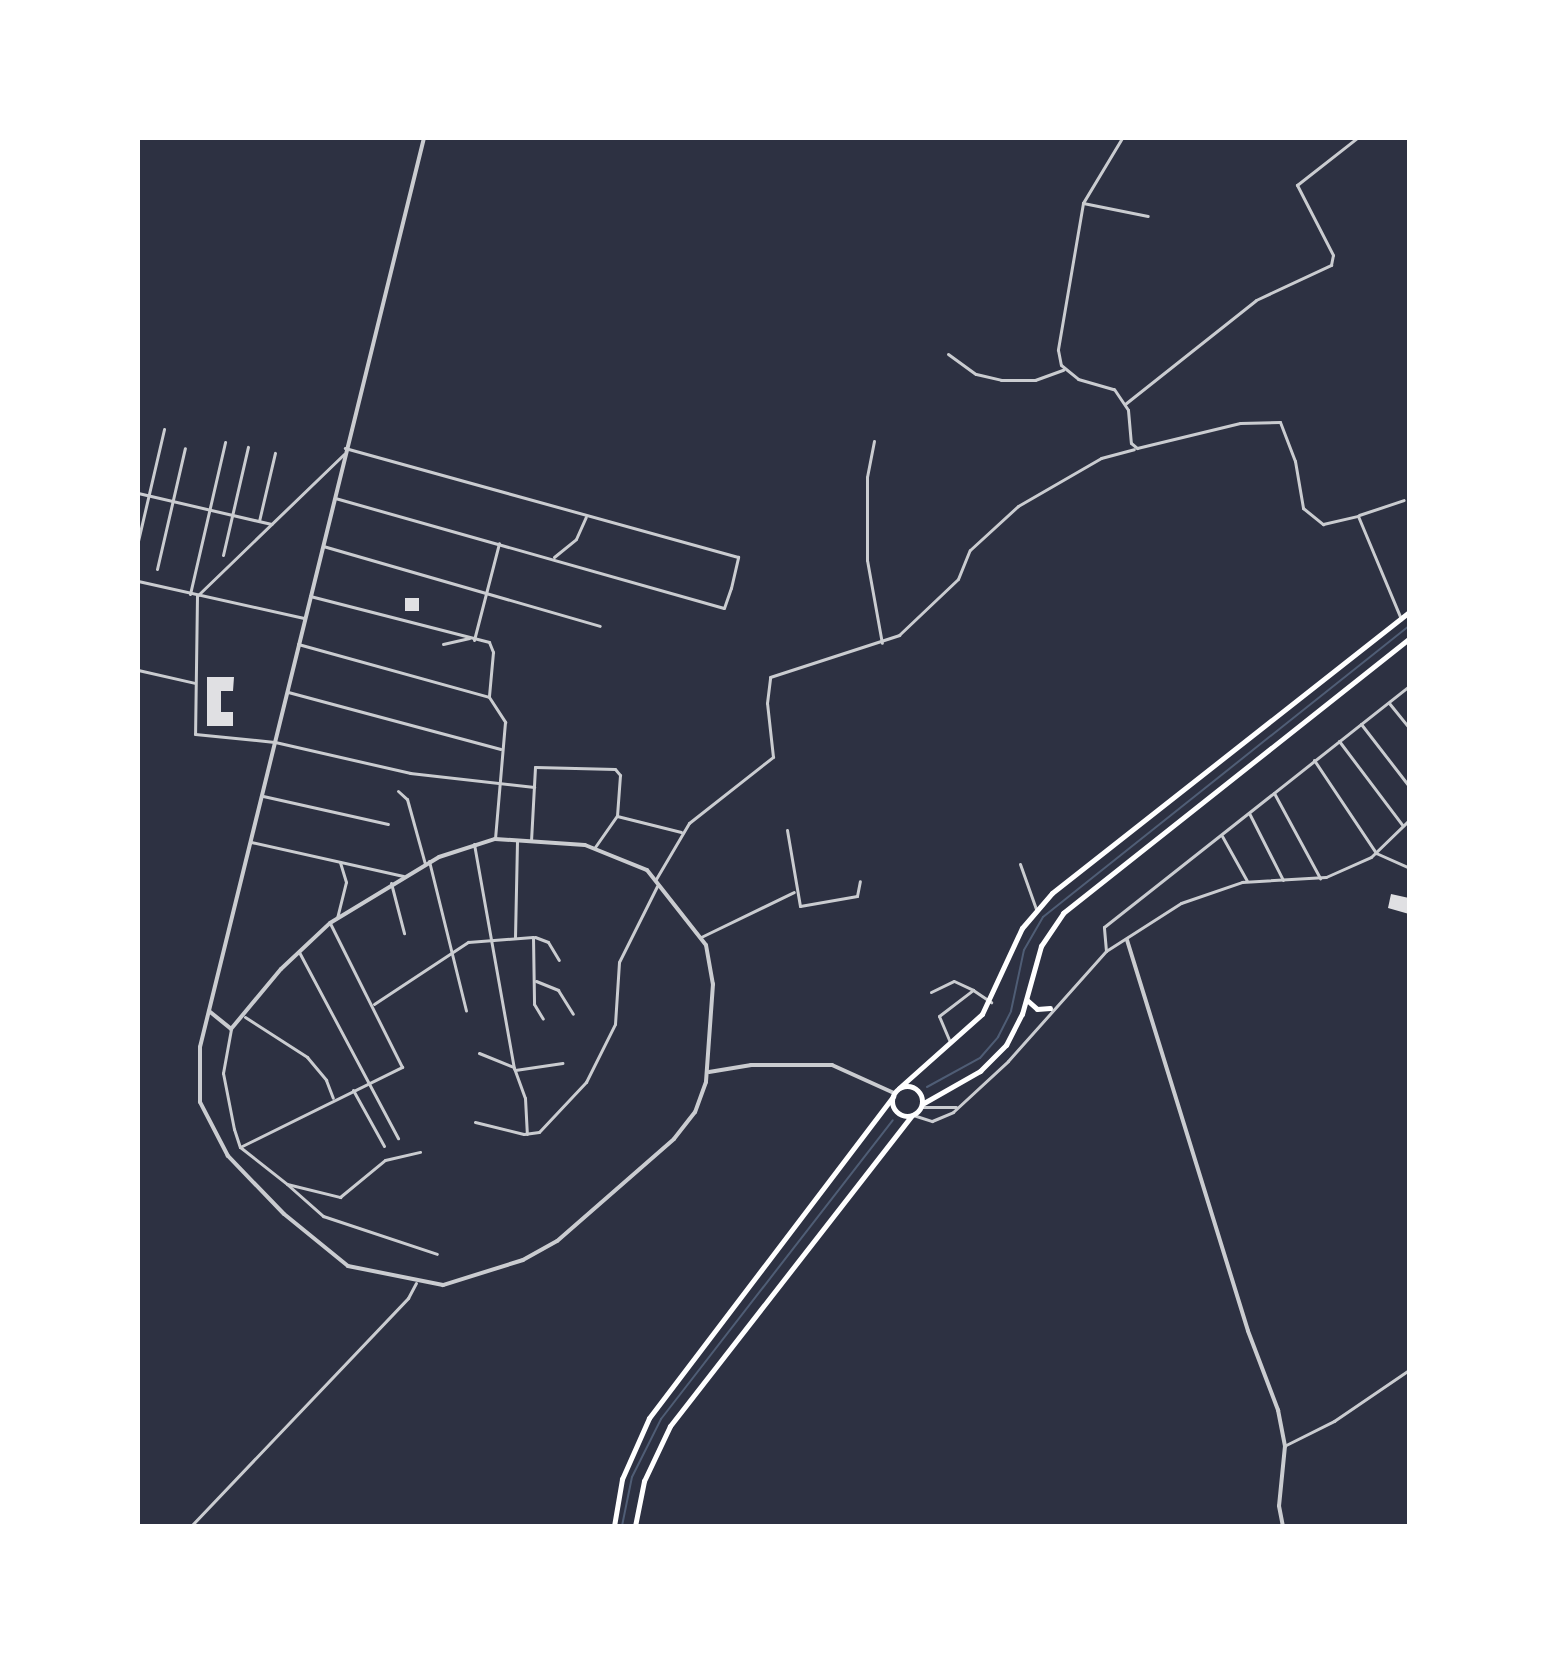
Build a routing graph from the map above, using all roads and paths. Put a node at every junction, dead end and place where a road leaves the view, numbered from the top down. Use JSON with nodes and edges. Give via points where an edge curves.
{"nodes":[{"id":1,"x":424,"y":138,"type":"edge"},
{"id":2,"x":1122,"y":138,"type":"edge"},
{"id":3,"x":1357,"y":138,"type":"edge"},
{"id":4,"x":1083,"y":203,"type":"junction"},
{"id":5,"x":1148,"y":216,"type":"dead end"},
{"id":6,"x":948,"y":354,"type":"dead end"},
{"id":7,"x":1064,"y":369,"type":"junction"},
{"id":8,"x":1125,"y":404,"type":"junction"},
{"id":9,"x":164,"y":429,"type":"dead end"},
{"id":10,"x":874,"y":441,"type":"dead end"},
{"id":11,"x":225,"y":442,"type":"dead end"},
{"id":12,"x":248,"y":447,"type":"dead end"},
{"id":13,"x":185,"y":448,"type":"dead end"},
{"id":14,"x":1137,"y":448,"type":"junction"},
{"id":15,"x":345,"y":451,"type":"junction"},
{"id":16,"x":275,"y":453,"type":"dead end"},
{"id":17,"x":138,"y":493,"type":"edge"},
{"id":18,"x":149,"y":496,"type":"junction"},
{"id":19,"x":335,"y":498,"type":"junction"},
{"id":20,"x":1404,"y":500,"type":"dead end"},
{"id":21,"x":173,"y":501,"type":"junction"},
{"id":22,"x":210,"y":510,"type":"junction"},
{"id":23,"x":232,"y":515,"type":"junction"},
{"id":24,"x":586,"y":516,"type":"junction"},
{"id":25,"x":1358,"y":516,"type":"junction"},
{"id":26,"x":259,"y":521,"type":"junction"},
{"id":27,"x":271,"y":524,"type":"junction"},
{"id":28,"x":138,"y":541,"type":"edge"},
{"id":29,"x":499,"y":542,"type":"junction"},
{"id":30,"x":323,"y":546,"type":"junction"},
{"id":31,"x":223,"y":555,"type":"dead end"},
{"id":32,"x":554,"y":557,"type":"junction"},
{"id":33,"x":157,"y":569,"type":"dead end"},
{"id":34,"x":138,"y":581,"type":"edge"},
{"id":35,"x":488,"y":592,"type":"junction"},
{"id":36,"x":190,"y":594,"type":"junction"},
{"id":37,"x":197,"y":596,"type":"junction"},
{"id":38,"x":310,"y":596,"type":"junction"},
{"id":39,"x":1409,"y":612,"type":"edge"},
{"id":40,"x":304,"y":618,"type":"junction"},
{"id":41,"x":1401,"y":619,"type":"junction"},
{"id":42,"x":600,"y":626,"type":"dead end"},
{"id":43,"x":472,"y":639,"type":"junction"},
{"id":44,"x":1409,"y":639,"type":"edge"},
{"id":45,"x":882,"y":643,"type":"junction"},
{"id":46,"x":298,"y":644,"type":"junction"},
{"id":47,"x":443,"y":644,"type":"dead end"},
{"id":48,"x":138,"y":670,"type":"edge"},
{"id":49,"x":195,"y":683,"type":"junction"},
{"id":50,"x":1409,"y":686,"type":"edge"},
{"id":51,"x":287,"y":692,"type":"junction"},
{"id":52,"x":489,"y":697,"type":"junction"},
{"id":53,"x":1389,"y":703,"type":"junction"},
{"id":54,"x":1361,"y":724,"type":"junction"},
{"id":55,"x":1409,"y":728,"type":"edge"},
{"id":56,"x":1339,"y":741,"type":"junction"},
{"id":57,"x":275,"y":742,"type":"junction"},
{"id":58,"x":501,"y":749,"type":"junction"},
{"id":59,"x":1314,"y":760,"type":"junction"},
{"id":60,"x":497,"y":783,"type":"junction"},
{"id":61,"x":1409,"y":786,"type":"edge"},
{"id":62,"x":534,"y":787,"type":"junction"},
{"id":63,"x":398,"y":791,"type":"dead end"},
{"id":64,"x":1274,"y":792,"type":"junction"},
{"id":65,"x":262,"y":796,"type":"junction"},
{"id":66,"x":1249,"y":813,"type":"junction"},
{"id":67,"x":617,"y":816,"type":"junction"},
{"id":68,"x":388,"y":824,"type":"dead end"},
{"id":69,"x":1407,"y":824,"type":"edge"},
{"id":70,"x":787,"y":830,"type":"dead end"},
{"id":71,"x":681,"y":832,"type":"junction"},
{"id":72,"x":1222,"y":835,"type":"junction"},
{"id":73,"x":495,"y":839,"type":"junction"},
{"id":74,"x":517,"y":840,"type":"junction"},
{"id":75,"x":531,"y":841,"type":"junction"},
{"id":76,"x":251,"y":842,"type":"junction"},
{"id":77,"x":474,"y":844,"type":"junction"},
{"id":78,"x":595,"y":847,"type":"junction"},
{"id":79,"x":1376,"y":853,"type":"junction"},
{"id":80,"x":340,"y":862,"type":"junction"},
{"id":81,"x":427,"y":862,"type":"junction"},
{"id":82,"x":1020,"y":864,"type":"dead end"},
{"id":83,"x":1409,"y":868,"type":"edge"},
{"id":84,"x":403,"y":876,"type":"junction"},
{"id":85,"x":1320,"y":878,"type":"junction"},
{"id":86,"x":1283,"y":880,"type":"junction"},
{"id":87,"x":657,"y":881,"type":"junction"},
{"id":88,"x":860,"y":881,"type":"dead end"},
{"id":89,"x":1247,"y":881,"type":"junction"},
{"id":90,"x":391,"y":883,"type":"junction"},
{"id":91,"x":794,"y":892,"type":"junction"},
{"id":92,"x":1036,"y":909,"type":"junction"},
{"id":93,"x":337,"y":918,"type":"junction"},
{"id":94,"x":330,"y":923,"type":"junction"},
{"id":95,"x":404,"y":933,"type":"dead end"},
{"id":96,"x":515,"y":937,"type":"junction"},
{"id":97,"x":533,"y":937,"type":"junction"},
{"id":98,"x":701,"y":937,"type":"junction"},
{"id":99,"x":489,"y":938,"type":"junction"},
{"id":100,"x":1127,"y":940,"type":"junction"},
{"id":101,"x":450,"y":950,"type":"junction"},
{"id":102,"x":1106,"y":951,"type":"junction"},
{"id":103,"x":299,"y":952,"type":"junction"},
{"id":104,"x":559,"y":960,"type":"dead end"},
{"id":105,"x":536,"y":981,"type":"junction"},
{"id":106,"x":973,"y":990,"type":"junction"},
{"id":107,"x":931,"y":992,"type":"dead end"},
{"id":108,"x":1026,"y":999,"type":"junction"},
{"id":109,"x":991,"y":1002,"type":"junction"},
{"id":110,"x":374,"y":1004,"type":"junction"},
{"id":111,"x":1050,"y":1008,"type":"junction"},
{"id":112,"x":209,"y":1011,"type":"junction"},
{"id":113,"x":466,"y":1011,"type":"dead end"},
{"id":114,"x":573,"y":1014,"type":"dead end"},
{"id":115,"x":245,"y":1017,"type":"junction"},
{"id":116,"x":543,"y":1019,"type":"dead end"},
{"id":117,"x":231,"y":1029,"type":"junction"},
{"id":118,"x":951,"y":1044,"type":"junction"},
{"id":119,"x":479,"y":1053,"type":"dead end"},
{"id":120,"x":562,"y":1063,"type":"dead end"},
{"id":121,"x":515,"y":1069,"type":"junction"},
{"id":122,"x":709,"y":1072,"type":"junction"},
{"id":123,"x":369,"y":1082,"type":"junction"},
{"id":124,"x":353,"y":1089,"type":"junction"},
{"id":125,"x":895,"y":1092,"type":"junction"},
{"id":126,"x":333,"y":1098,"type":"junction"},
{"id":127,"x":922,"y":1105,"type":"junction"},
{"id":128,"x":960,"y":1105,"type":"junction"},
{"id":129,"x":912,"y":1115,"type":"junction"},
{"id":130,"x":475,"y":1122,"type":"dead end"},
{"id":131,"x":527,"y":1134,"type":"junction"},
{"id":132,"x":398,"y":1138,"type":"dead end"},
{"id":133,"x":384,"y":1146,"type":"dead end"},
{"id":134,"x":240,"y":1147,"type":"junction"},
{"id":135,"x":420,"y":1152,"type":"dead end"},
{"id":136,"x":287,"y":1184,"type":"junction"},
{"id":137,"x":437,"y":1254,"type":"dead end"},
{"id":138,"x":416,"y":1283,"type":"junction"},
{"id":139,"x":1409,"y":1370,"type":"edge"},
{"id":140,"x":1285,"y":1446,"type":"junction"},
{"id":141,"x":191,"y":1526,"type":"edge"},
{"id":142,"x":614,"y":1526,"type":"edge"},
{"id":143,"x":635,"y":1526,"type":"edge"},
{"id":144,"x":1283,"y":1526,"type":"edge"}],
"edges":[{"from":1,"to":15,"type":"street"},
{"from":2,"to":4,"type":"street"},
{"from":3,"to":8,"type":"street","via":[[1297,185],[1333,263],[1256,300]]},
{"from":4,"to":5,"type":"street"},
{"from":4,"to":7,"type":"street","via":[[1058,350]]},
{"from":6,"to":7,"type":"street","via":[[976,374],[1001,380],[1035,380]]},
{"from":7,"to":8,"type":"street","via":[[1078,379],[1108,384]]},
{"from":8,"to":14,"type":"street","via":[[1131,443]]},
{"from":9,"to":18,"type":"street"},
{"from":10,"to":45,"type":"street","via":[[867,477],[867,560]]},
{"from":11,"to":22,"type":"street"},
{"from":12,"to":23,"type":"street"},
{"from":13,"to":21,"type":"street"},
{"from":14,"to":25,"type":"street","via":[[1225,426],[1275,420],[1293,452],[1300,499],[1309,516],[1326,524]]},
{"from":14,"to":45,"type":"street","via":[[1101,458],[1018,506],[967,553],[958,579],[911,626]]},
{"from":15,"to":19,"type":"street"},
{"from":15,"to":24,"type":"street"},
{"from":15,"to":27,"type":"street"},
{"from":16,"to":26,"type":"street"},
{"from":17,"to":18,"type":"street"},
{"from":18,"to":21,"type":"street"},
{"from":18,"to":28,"type":"street"},
{"from":19,"to":29,"type":"street"},
{"from":19,"to":30,"type":"street"},
{"from":20,"to":25,"type":"street"},
{"from":21,"to":22,"type":"street"},
{"from":21,"to":33,"type":"street"},
{"from":22,"to":23,"type":"street"},
{"from":22,"to":36,"type":"street"},
{"from":23,"to":26,"type":"street"},
{"from":23,"to":31,"type":"street"},
{"from":24,"to":32,"type":"street","via":[[576,539]]},
{"from":24,"to":32,"type":"street","via":[[738,557],[724,608]]},
{"from":25,"to":41,"type":"street"},
{"from":26,"to":27,"type":"street"},
{"from":27,"to":37,"type":"street"},
{"from":29,"to":32,"type":"street"},
{"from":29,"to":35,"type":"street"},
{"from":30,"to":35,"type":"street"},
{"from":30,"to":38,"type":"street"},
{"from":34,"to":36,"type":"street"},
{"from":35,"to":42,"type":"street"},
{"from":35,"to":43,"type":"street"},
{"from":36,"to":37,"type":"street"},
{"from":37,"to":40,"type":"street"},
{"from":37,"to":49,"type":"street"},
{"from":38,"to":40,"type":"street"},
{"from":38,"to":43,"type":"street"},
{"from":39,"to":41,"type":"main road"},
{"from":40,"to":46,"type":"street"},
{"from":41,"to":92,"type":"main road"},
{"from":43,"to":47,"type":"street"},
{"from":43,"to":52,"type":"street","via":[[492,647]]},
{"from":44,"to":108,"type":"main road","via":[[1063,913],[1041,946]]},
{"from":45,"to":71,"type":"street","via":[[769,678],[773,757]]},
{"from":46,"to":51,"type":"street"},
{"from":46,"to":52,"type":"street"},
{"from":48,"to":49,"type":"street"},
{"from":49,"to":57,"type":"street","via":[[193,728],[198,737]]},
{"from":50,"to":53,"type":"street"},
{"from":51,"to":57,"type":"street"},
{"from":51,"to":58,"type":"street"},
{"from":52,"to":58,"type":"street","via":[[505,719]]},
{"from":53,"to":54,"type":"street"},
{"from":53,"to":55,"type":"street"},
{"from":54,"to":56,"type":"street"},
{"from":54,"to":61,"type":"street"},
{"from":56,"to":59,"type":"street"},
{"from":56,"to":69,"type":"street"},
{"from":57,"to":60,"type":"street","via":[[410,773]]},
{"from":57,"to":65,"type":"street"},
{"from":58,"to":60,"type":"street"},
{"from":59,"to":64,"type":"street"},
{"from":59,"to":79,"type":"street"},
{"from":60,"to":62,"type":"street"},
{"from":60,"to":73,"type":"street"},
{"from":62,"to":67,"type":"street","via":[[535,767],[615,769],[620,775]]},
{"from":62,"to":75,"type":"street"},
{"from":63,"to":81,"type":"street","via":[[407,799]]},
{"from":64,"to":66,"type":"street"},
{"from":64,"to":85,"type":"street"},
{"from":65,"to":68,"type":"street"},
{"from":65,"to":76,"type":"street"},
{"from":66,"to":72,"type":"street"},
{"from":66,"to":86,"type":"street"},
{"from":67,"to":71,"type":"street"},
{"from":67,"to":78,"type":"street"},
{"from":69,"to":79,"type":"street"},
{"from":70,"to":91,"type":"street"},
{"from":71,"to":87,"type":"street"},
{"from":72,"to":89,"type":"street"},
{"from":72,"to":102,"type":"street","via":[[1104,927]]},
{"from":73,"to":74,"type":"street"},
{"from":73,"to":77,"type":"street"},
{"from":74,"to":75,"type":"street"},
{"from":74,"to":96,"type":"street"},
{"from":75,"to":78,"type":"street"},
{"from":76,"to":80,"type":"street"},
{"from":76,"to":112,"type":"street"},
{"from":77,"to":81,"type":"street"},
{"from":77,"to":99,"type":"street"},
{"from":78,"to":87,"type":"street","via":[[635,862]]},
{"from":79,"to":83,"type":"street"},
{"from":79,"to":85,"type":"street"},
{"from":80,"to":84,"type":"street"},
{"from":80,"to":93,"type":"street","via":[[346,882]]},
{"from":81,"to":84,"type":"street"},
{"from":81,"to":101,"type":"street"},
{"from":82,"to":92,"type":"street"},
{"from":84,"to":90,"type":"street"},
{"from":85,"to":86,"type":"street"},
{"from":86,"to":89,"type":"street"},
{"from":87,"to":98,"type":"street"},
{"from":87,"to":131,"type":"street","via":[[619,962],[620,1001],[611,1035],[586,1082],[546,1128]]},
{"from":88,"to":91,"type":"street","via":[[857,896],[803,906]]},
{"from":89,"to":100,"type":"street","via":[[1188,899]]},
{"from":90,"to":93,"type":"street"},
{"from":90,"to":95,"type":"street"},
{"from":91,"to":98,"type":"street"},
{"from":92,"to":109,"type":"main road","via":[[1017,937]]},
{"from":93,"to":94,"type":"street"},
{"from":94,"to":103,"type":"street"},
{"from":94,"to":110,"type":"street"},
{"from":96,"to":97,"type":"street"},
{"from":96,"to":99,"type":"street"},
{"from":97,"to":104,"type":"street","via":[[546,940]]},
{"from":97,"to":105,"type":"street"},
{"from":98,"to":122,"type":"street","via":[[713,984]]},
{"from":99,"to":101,"type":"street"},
{"from":99,"to":121,"type":"street"},
{"from":100,"to":102,"type":"street"},
{"from":100,"to":140,"type":"street"},
{"from":101,"to":110,"type":"street"},
{"from":101,"to":113,"type":"street"},
{"from":102,"to":111,"type":"street"},
{"from":103,"to":115,"type":"street"},
{"from":103,"to":123,"type":"street"},
{"from":105,"to":114,"type":"street","via":[[558,990]]},
{"from":105,"to":116,"type":"street","via":[[534,1007]]},
{"from":106,"to":107,"type":"street","via":[[956,981]]},
{"from":106,"to":109,"type":"street"},
{"from":106,"to":118,"type":"street","via":[[939,1016]]},
{"from":108,"to":111,"type":"main road","via":[[1037,1009]]},
{"from":108,"to":127,"type":"main road","via":[[1016,1029],[995,1059]]},
{"from":109,"to":118,"type":"main road"},
{"from":110,"to":123,"type":"street","via":[[402,1067]]},
{"from":111,"to":128,"type":"street","via":[[1008,1061]]},
{"from":112,"to":117,"type":"street"},
{"from":112,"to":138,"type":"street","via":[[197,1080],[209,1123],[228,1156],[284,1214],[348,1266]]},
{"from":115,"to":117,"type":"street"},
{"from":115,"to":126,"type":"street","via":[[307,1057]]},
{"from":117,"to":134,"type":"street","via":[[223,1073]]},
{"from":118,"to":125,"type":"main road"},
{"from":119,"to":121,"type":"street"},
{"from":120,"to":121,"type":"street"},
{"from":121,"to":131,"type":"street","via":[[525,1098]]},
{"from":122,"to":125,"type":"street","via":[[751,1065],[832,1065]]},
{"from":122,"to":138,"type":"street","via":[[695,1112],[674,1139],[557,1241],[482,1275],[443,1285]]},
{"from":123,"to":124,"type":"street"},
{"from":123,"to":132,"type":"street"},
{"from":124,"to":126,"type":"street"},
{"from":124,"to":133,"type":"street"},
{"from":125,"to":127,"type":"main road","via":[[915,1087]]},
{"from":125,"to":129,"type":"main road","via":[[897,1112]]},
{"from":125,"to":142,"type":"main road","via":[[649,1418],[622,1479]]},
{"from":126,"to":134,"type":"street"},
{"from":127,"to":128,"type":"street"},
{"from":127,"to":129,"type":"main road"},
{"from":128,"to":129,"type":"street","via":[[937,1120]]},
{"from":129,"to":143,"type":"main road","via":[[670,1426],[644,1481]]},
{"from":130,"to":131,"type":"street"},
{"from":134,"to":136,"type":"street"},
{"from":135,"to":136,"type":"street","via":[[378,1164],[340,1197]]},
{"from":136,"to":137,"type":"street","via":[[323,1216]]},
{"from":138,"to":141,"type":"street","via":[[408,1298]]},
{"from":139,"to":140,"type":"street","via":[[1334,1421]]},
{"from":140,"to":144,"type":"street","via":[[1279,1506]]}]}
